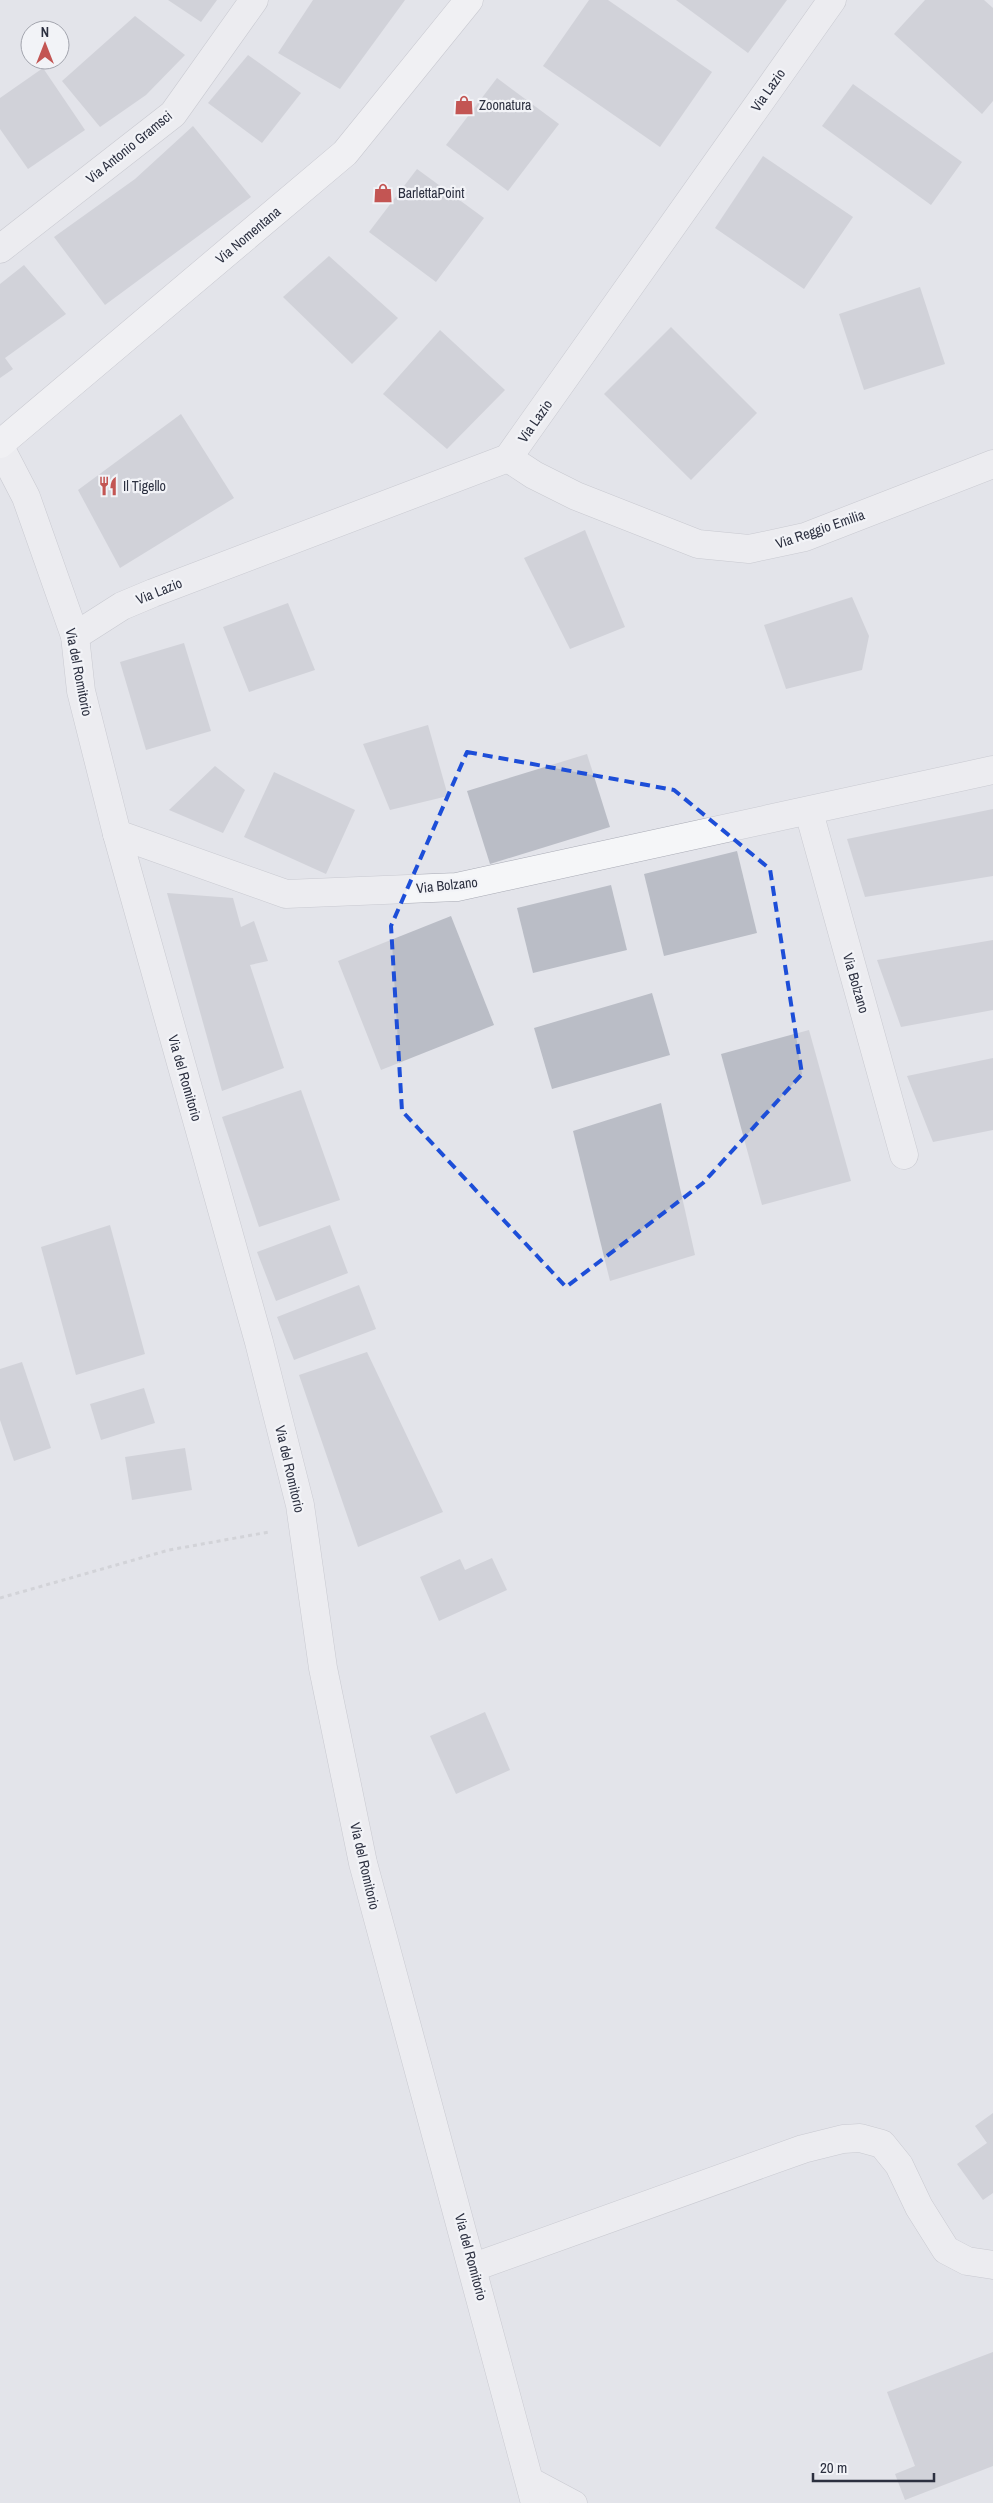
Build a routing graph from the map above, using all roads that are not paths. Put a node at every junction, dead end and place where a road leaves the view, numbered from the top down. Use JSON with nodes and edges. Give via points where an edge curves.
{"nodes":[{"id":1,"x":254,"y":0,"type":"edge"},
{"id":2,"x":469,"y":0,"type":"edge"},
{"id":3,"x":832,"y":0,"type":"edge"},
{"id":4,"x":0,"y":249,"type":"edge"},
{"id":5,"x":0,"y":446,"type":"edge"},
{"id":6,"x":508,"y":458,"type":"junction"},
{"id":7,"x":993,"y":464,"type":"edge"},
{"id":8,"x":74,"y":636,"type":"junction"},
{"id":9,"x":993,"y":770,"type":"edge"},
{"id":10,"x":809,"y":812,"type":"junction"},
{"id":11,"x":117,"y":834,"type":"junction"},
{"id":12,"x":904,"y":1155,"type":"dead end"},
{"id":13,"x":993,"y":2265,"type":"edge"},
{"id":14,"x":474,"y":2268,"type":"junction"},
{"id":15,"x":533,"y":2491,"type":"edge"},
{"id":16,"x":575,"y":2503,"type":"edge"}],
"edges":[{"from":1,"to":4,"type":"street","name":"Via Antonio Gramsci","via":[[173,114]]},
{"from":2,"to":5,"type":"main road","name":"Via Nomentana","via":[[345,153]]},
{"from":3,"to":6,"type":"street","name":"Via Lazio"},
{"from":5,"to":8,"type":"street","name":"Via del Romitorio","via":[[26,497]]},
{"from":6,"to":7,"type":"street","name":"Via Reggio Emilia","via":[[576,496],[698,544],[749,550],[805,537]]},
{"from":6,"to":8,"type":"street","name":"Via Lazio","via":[[153,593],[122,606]]},
{"from":8,"to":11,"type":"street","name":"Via del Romitorio","via":[[81,691]]},
{"from":9,"to":10,"type":"street","name":"Via Bolzano"},
{"from":10,"to":11,"type":"street","name":"Via Bolzano","via":[[456,887],[286,894]]},
{"from":10,"to":12,"type":"street","name":"Via Bolzano"},
{"from":11,"to":14,"type":"street","name":"Via del Romitorio","via":[[259,1342],[302,1522],[323,1668],[363,1863]]},
{"from":13,"to":14,"type":"street","via":[[967,2261],[946,2250],[891,2153],[882,2144],[860,2138],[803,2148]]},
{"from":14,"to":15,"type":"street","name":"Via del Romitorio"},
{"from":15,"to":16,"type":"lane"}]}
